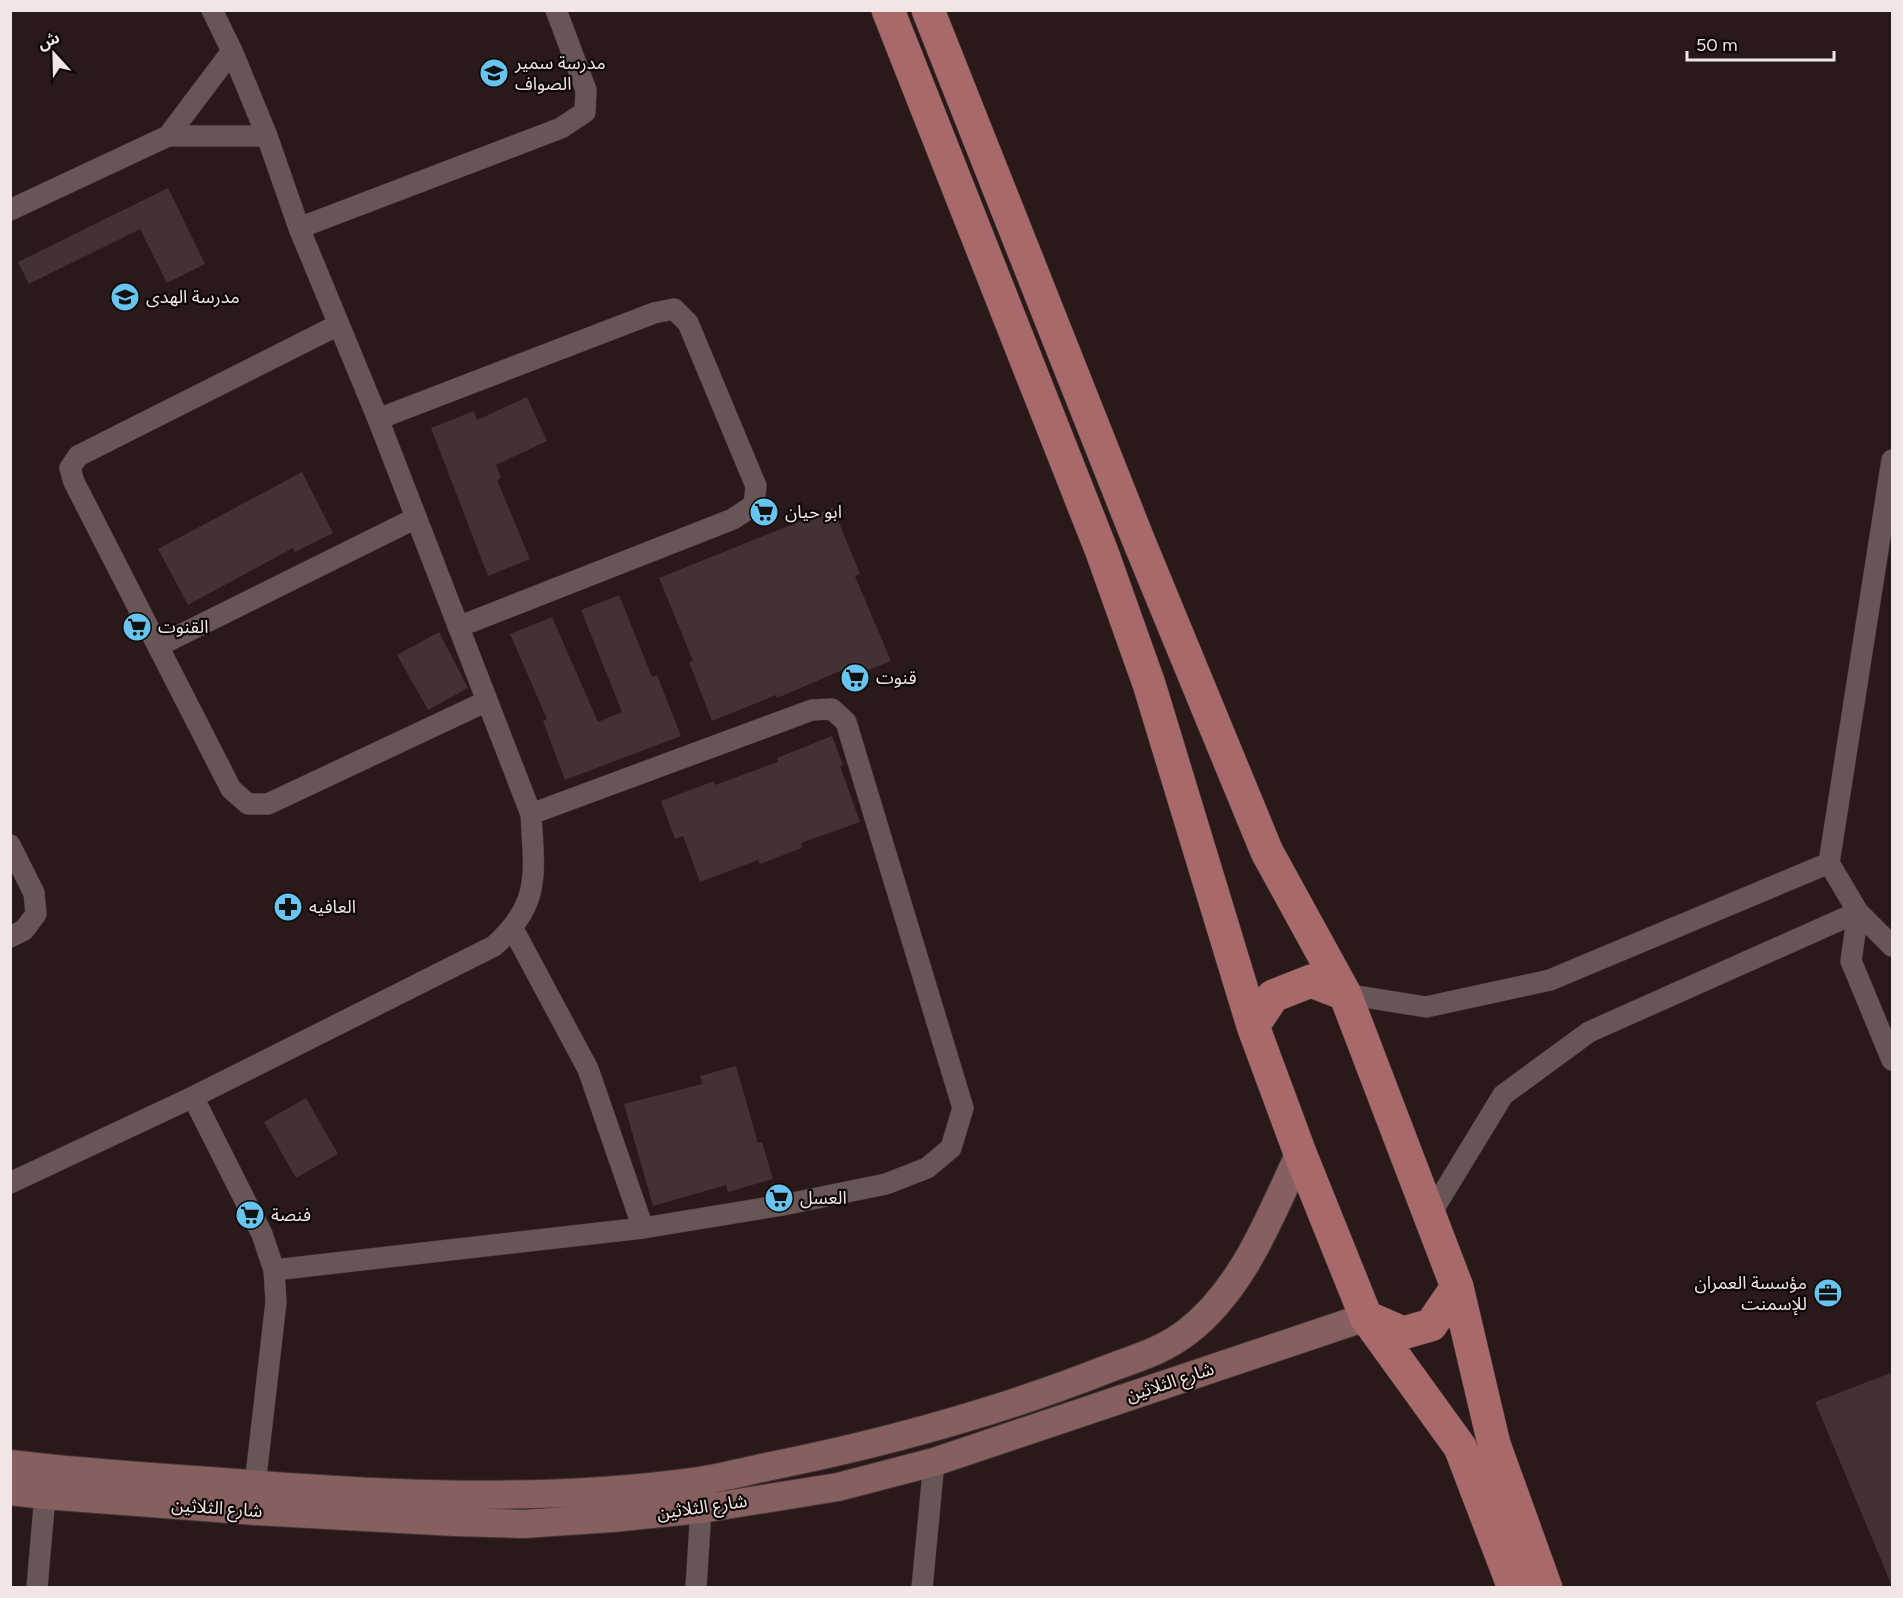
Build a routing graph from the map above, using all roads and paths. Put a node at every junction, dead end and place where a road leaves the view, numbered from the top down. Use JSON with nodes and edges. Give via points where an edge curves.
{"nodes":[{"id":1,"x":212,"y":10,"type":"edge"},
{"id":2,"x":556,"y":10,"type":"edge"},
{"id":3,"x":888,"y":10,"type":"edge"},
{"id":4,"x":928,"y":10,"type":"edge"},
{"id":5,"x":232,"y":51,"type":"junction"},
{"id":6,"x":168,"y":136,"type":"junction"},
{"id":7,"x":267,"y":136,"type":"junction"},
{"id":8,"x":10,"y":210,"type":"edge"},
{"id":9,"x":299,"y":228,"type":"junction"},
{"id":10,"x":338,"y":325,"type":"junction"},
{"id":11,"x":378,"y":419,"type":"junction"},
{"id":12,"x":1893,"y":460,"type":"edge"},
{"id":13,"x":416,"y":518,"type":"junction"},
{"id":14,"x":1887,"y":527,"type":"edge"},
{"id":15,"x":458,"y":627,"type":"junction"},
{"id":16,"x":158,"y":646,"type":"junction"},
{"id":17,"x":487,"y":701,"type":"junction"},
{"id":18,"x":531,"y":814,"type":"junction"},
{"id":19,"x":10,"y":845,"type":"edge"},
{"id":20,"x":1829,"y":863,"type":"junction"},
{"id":21,"x":1858,"y":912,"type":"junction"},
{"id":22,"x":513,"y":929,"type":"junction"},
{"id":23,"x":10,"y":937,"type":"edge"},
{"id":24,"x":1893,"y":946,"type":"edge"},
{"id":25,"x":1345,"y":994,"type":"junction"},
{"id":26,"x":1253,"y":1026,"type":"junction"},
{"id":27,"x":1893,"y":1060,"type":"edge"},
{"id":28,"x":193,"y":1097,"type":"junction"},
{"id":29,"x":1300,"y":1154,"type":"junction"},
{"id":30,"x":10,"y":1183,"type":"edge"},
{"id":31,"x":1430,"y":1215,"type":"junction"},
{"id":32,"x":643,"y":1228,"type":"junction"},
{"id":33,"x":274,"y":1270,"type":"junction"},
{"id":34,"x":1457,"y":1287,"type":"junction"},
{"id":35,"x":1366,"y":1317,"type":"junction"},
{"id":36,"x":830,"y":1454,"type":"junction"},
{"id":37,"x":934,"y":1462,"type":"junction"},
{"id":38,"x":10,"y":1464,"type":"edge"},
{"id":39,"x":255,"y":1485,"type":"junction"},
{"id":40,"x":838,"y":1487,"type":"junction"},
{"id":41,"x":10,"y":1491,"type":"edge"},
{"id":42,"x":45,"y":1496,"type":"junction"},
{"id":43,"x":403,"y":1508,"type":"junction"},
{"id":44,"x":701,"y":1509,"type":"junction"},
{"id":45,"x":37,"y":1587,"type":"edge"},
{"id":46,"x":696,"y":1587,"type":"edge"},
{"id":47,"x":922,"y":1587,"type":"edge"},
{"id":48,"x":1514,"y":1587,"type":"edge"},
{"id":49,"x":1546,"y":1587,"type":"edge"}],
"edges":[{"from":1,"to":5,"type":"street"},
{"from":2,"to":9,"type":"street","via":[[586,90],[585,112],[561,128]]},
{"from":3,"to":26,"type":"main road","via":[[1110,574],[1149,684]]},
{"from":4,"to":25,"type":"main road","via":[[1267,852]]},
{"from":5,"to":6,"type":"street"},
{"from":5,"to":7,"type":"street"},
{"from":6,"to":7,"type":"street"},
{"from":6,"to":8,"type":"street"},
{"from":7,"to":9,"type":"street"},
{"from":9,"to":10,"type":"street"},
{"from":10,"to":11,"type":"street"},
{"from":10,"to":16,"type":"street","via":[[78,456],[70,468]]},
{"from":11,"to":13,"type":"street"},
{"from":11,"to":15,"type":"street","via":[[654,313],[674,309],[688,323],[756,486],[754,505],[733,519]]},
{"from":12,"to":14,"type":"street"},
{"from":13,"to":15,"type":"street"},
{"from":13,"to":16,"type":"street"},
{"from":14,"to":20,"type":"street"},
{"from":15,"to":17,"type":"street"},
{"from":16,"to":17,"type":"street","via":[[231,789],[248,804],[268,804]]},
{"from":17,"to":18,"type":"street"},
{"from":18,"to":22,"type":"street","via":[[534,876],[527,907]]},
{"from":18,"to":32,"type":"street","via":[[812,710],[832,709],[846,722],[963,1108],[951,1148],[927,1168],[886,1184]]},
{"from":19,"to":23,"type":"street","via":[[34,893],[36,914],[24,930]]},
{"from":20,"to":21,"type":"street"},
{"from":20,"to":25,"type":"street","via":[[1550,980],[1426,1007]]},
{"from":21,"to":24,"type":"street"},
{"from":21,"to":27,"type":"street","via":[[1851,961]]},
{"from":21,"to":31,"type":"street","via":[[1589,1032],[1503,1095]]},
{"from":22,"to":28,"type":"street","via":[[494,945]]},
{"from":22,"to":32,"type":"street","via":[[588,1069]]},
{"from":25,"to":26,"type":"main road","via":[[1311,981],[1273,996]]},
{"from":25,"to":31,"type":"main road"},
{"from":26,"to":29,"type":"main road"},
{"from":28,"to":30,"type":"street"},
{"from":28,"to":33,"type":"street","via":[[262,1234]]},
{"from":29,"to":35,"type":"main road"},
{"from":29,"to":36,"type":"main road","via":[[1232,1285],[1178,1339],[1160,1350],[1061,1387],[923,1431]]},
{"from":31,"to":34,"type":"main road"},
{"from":32,"to":33,"type":"street"},
{"from":33,"to":39,"type":"street","via":[[276,1302]]},
{"from":34,"to":35,"type":"main road","via":[[1431,1325],[1403,1333]]},
{"from":34,"to":49,"type":"main road","via":[[1494,1444]]},
{"from":35,"to":37,"type":"main road","name":"شارع الثلاثين"},
{"from":35,"to":48,"type":"main road","via":[[1460,1448]]},
{"from":36,"to":40,"type":"main road"},
{"from":36,"to":43,"type":"main road","via":[[701,1480]]},
{"from":37,"to":40,"type":"main road","name":"شارع الثلاثين"},
{"from":37,"to":47,"type":"street"},
{"from":38,"to":39,"type":"main road"},
{"from":39,"to":43,"type":"main road"},
{"from":40,"to":44,"type":"main road","name":"شارع الثلاثين"},
{"from":41,"to":42,"type":"main road","name":"شارع الثلاثين"},
{"from":42,"to":43,"type":"main road","name":"شارع الثلاثين"},
{"from":42,"to":45,"type":"street"},
{"from":43,"to":44,"type":"main road","name":"شارع الثلاثين","via":[[523,1524]]},
{"from":44,"to":46,"type":"street"}]}
